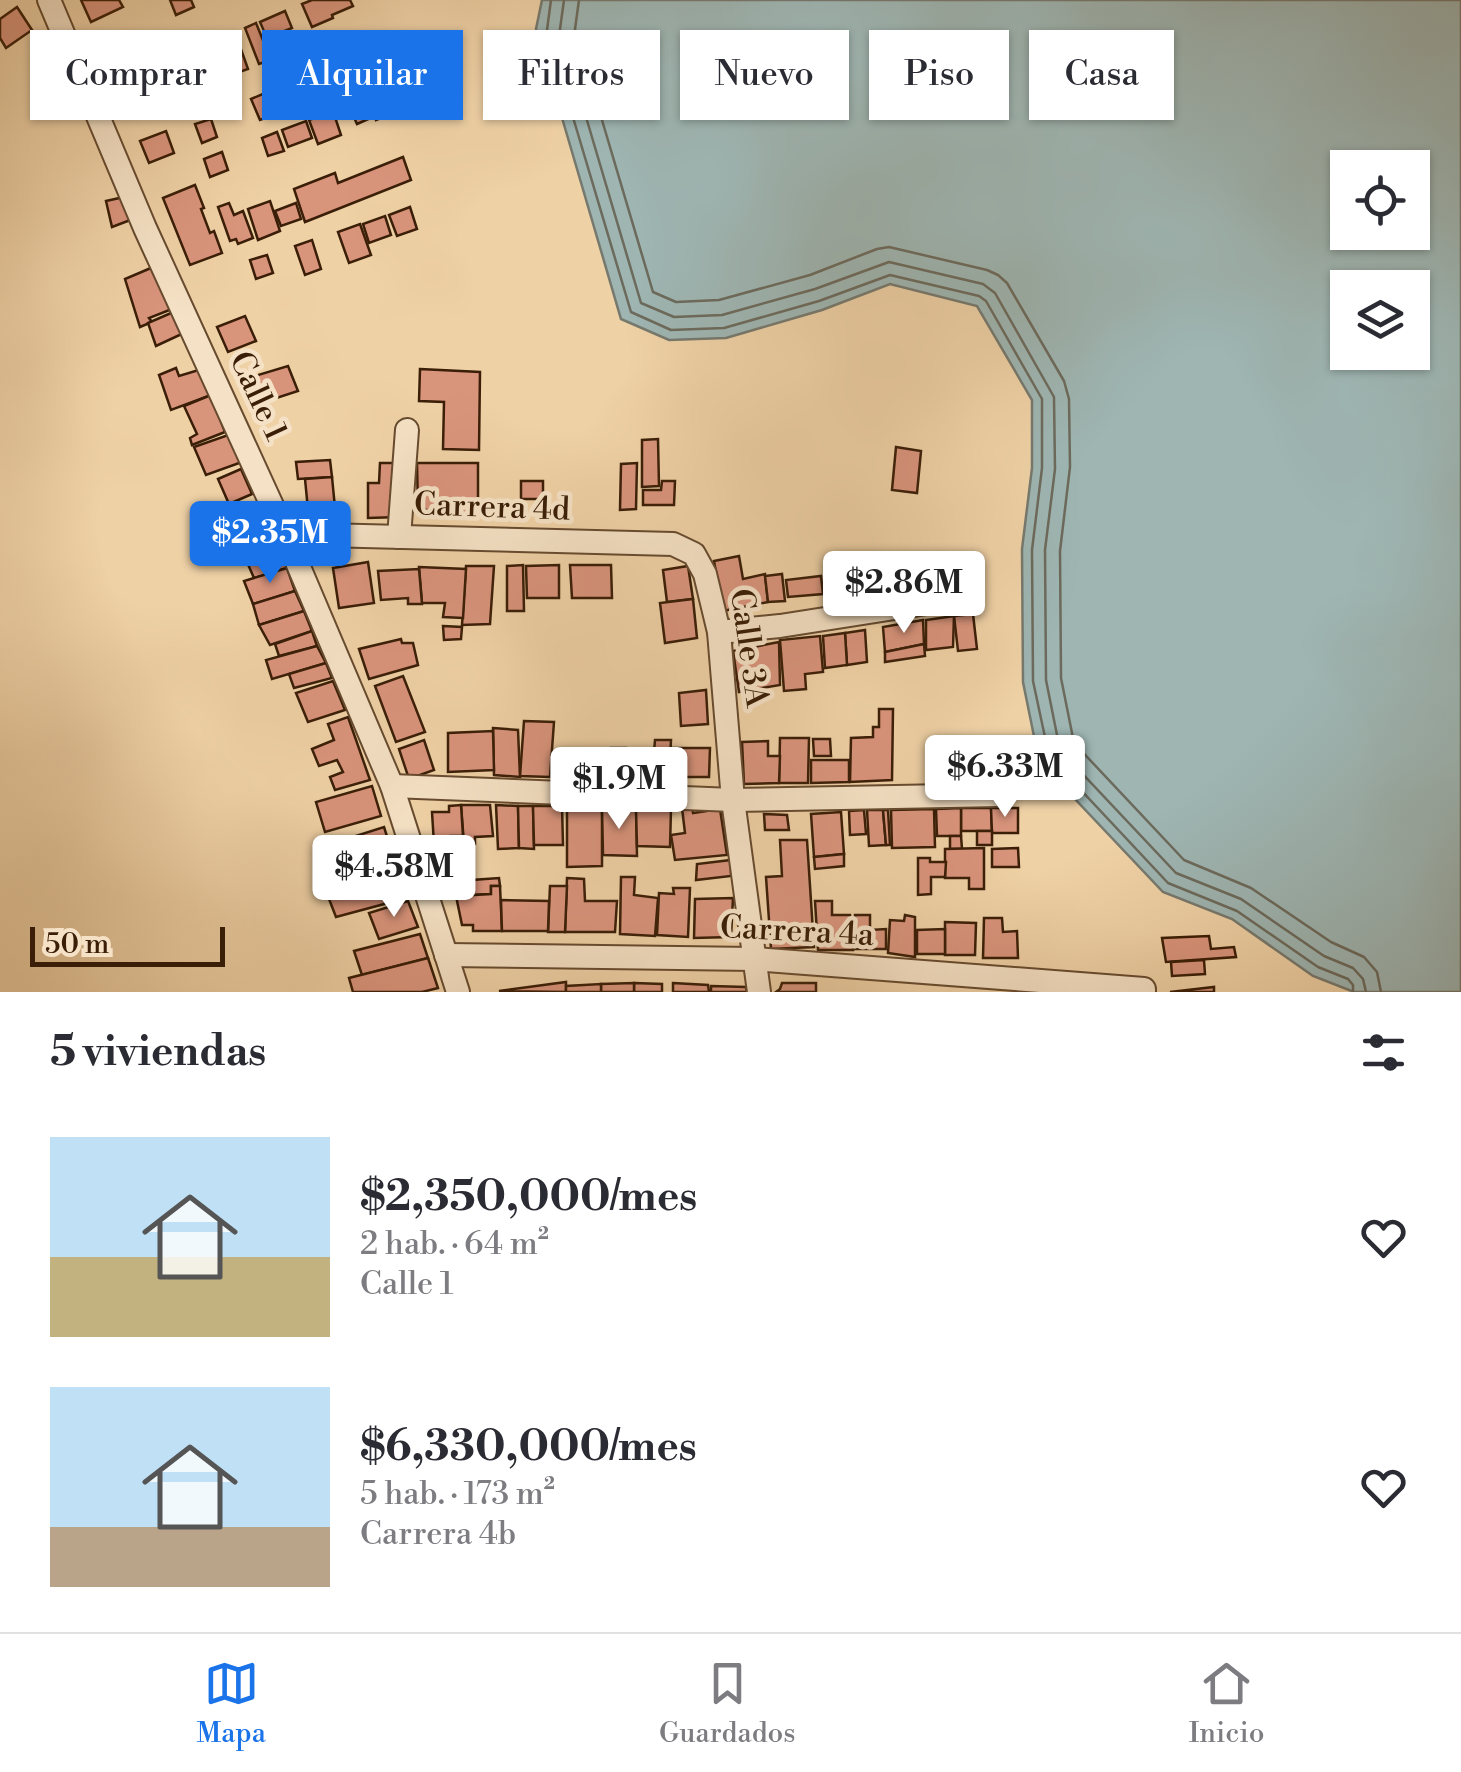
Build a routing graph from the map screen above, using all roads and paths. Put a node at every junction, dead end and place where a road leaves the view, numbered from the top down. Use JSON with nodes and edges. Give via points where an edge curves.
{"nodes":[{"id":1,"x":49,"y":0,"type":"edge"},
{"id":2,"x":407,"y":430,"type":"dead end"},
{"id":3,"x":285,"y":534,"type":"junction"},
{"id":4,"x":398,"y":536,"type":"junction"},
{"id":5,"x":694,"y":554,"type":"joint"},
{"id":6,"x":933,"y":602,"type":"dead end"},
{"id":7,"x":719,"y":632,"type":"junction"},
{"id":8,"x":392,"y":786,"type":"junction"},
{"id":9,"x":1000,"y":795,"type":"dead end"},
{"id":10,"x":733,"y":800,"type":"junction"},
{"id":11,"x":446,"y":955,"type":"junction"},
{"id":12,"x":754,"y":958,"type":"junction"},
{"id":13,"x":1144,"y":990,"type":"edge"},
{"id":14,"x":458,"y":992,"type":"edge"},
{"id":15,"x":759,"y":992,"type":"edge"}],
"edges":[{"from":1,"to":3,"type":"street","name":"Calle 1"},
{"from":2,"to":4,"type":"street"},
{"from":3,"to":4,"type":"street","name":"Carrera 4d"},
{"from":3,"to":8,"type":"street","name":"Calle 1"},
{"from":4,"to":5,"type":"street","name":"Carrera 4d","via":[[673,544]]},
{"from":5,"to":7,"type":"street","name":"Calle 3A"},
{"from":6,"to":7,"type":"street"},
{"from":7,"to":10,"type":"street","name":"Calle 3A"},
{"from":8,"to":10,"type":"street"},
{"from":8,"to":11,"type":"street","name":"Calle 1"},
{"from":9,"to":10,"type":"street"},
{"from":10,"to":12,"type":"street","name":"Calle 3A"},
{"from":11,"to":12,"type":"street","name":"Carrera 4a"},
{"from":11,"to":14,"type":"street","name":"Calle 1"},
{"from":12,"to":13,"type":"street","name":"Carrera 4a"},
{"from":12,"to":15,"type":"street","name":"Calle 3A"}]}
